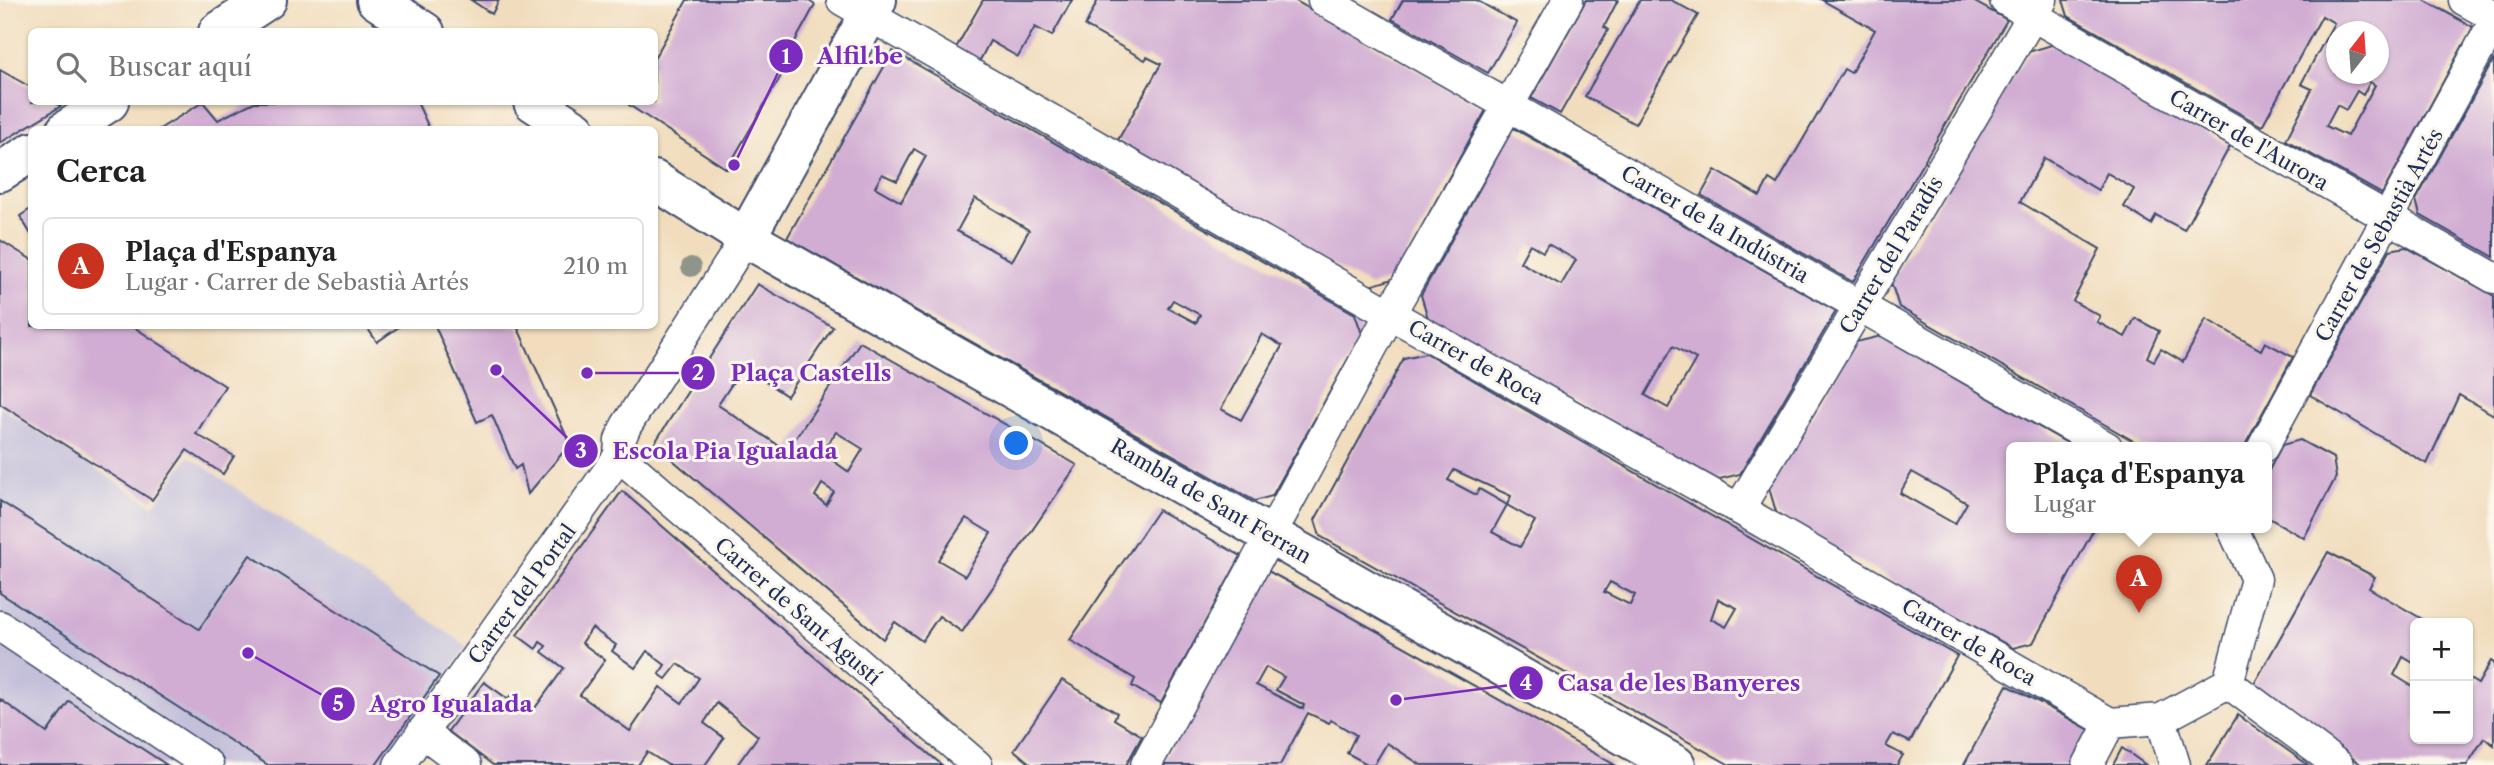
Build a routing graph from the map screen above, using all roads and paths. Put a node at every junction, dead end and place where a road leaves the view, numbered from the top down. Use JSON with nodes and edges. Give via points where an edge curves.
{"nodes":[{"id":1,"x":267,"y":0,"type":"edge"},
{"id":2,"x":376,"y":0,"type":"edge"},
{"id":3,"x":1323,"y":0,"type":"edge"},
{"id":4,"x":1568,"y":0,"type":"edge"},
{"id":5,"x":2005,"y":0,"type":"edge"},
{"id":6,"x":2464,"y":0,"type":"edge"},
{"id":7,"x":863,"y":5,"type":"edge"},
{"id":8,"x":2037,"y":8,"type":"edge"},
{"id":9,"x":2494,"y":19,"type":"edge"},
{"id":10,"x":224,"y":28,"type":"edge"},
{"id":11,"x":419,"y":28,"type":"edge"},
{"id":12,"x":104,"y":105,"type":"edge"},
{"id":13,"x":538,"y":105,"type":"edge"},
{"id":14,"x":1509,"y":106,"type":"junction"},
{"id":15,"x":72,"y":126,"type":"edge"},
{"id":16,"x":570,"y":126,"type":"edge"},
{"id":17,"x":28,"y":154,"type":"edge"},
{"id":18,"x":0,"y":172,"type":"edge"},
{"id":19,"x":658,"y":182,"type":"edge"},
{"id":20,"x":2389,"y":219,"type":"junction"},
{"id":21,"x":746,"y":237,"type":"junction"},
{"id":22,"x":2494,"y":278,"type":"edge"},
{"id":23,"x":1861,"y":307,"type":"junction"},
{"id":24,"x":1390,"y":314,"type":"junction"},
{"id":25,"x":2098,"y":442,"type":"edge"},
{"id":26,"x":2266,"y":442,"type":"edge"},
{"id":27,"x":619,"y":456,"type":"junction"},
{"id":28,"x":1739,"y":509,"type":"junction"},
{"id":29,"x":2235,"y":533,"type":"edge"},
{"id":30,"x":1270,"y":534,"type":"junction"},
{"id":31,"x":0,"y":626,"type":"edge"},
{"id":32,"x":2228,"y":683,"type":"junction"},
{"id":33,"x":2161,"y":719,"type":"junction"},
{"id":34,"x":2110,"y":723,"type":"junction"},
{"id":35,"x":422,"y":732,"type":"junction"},
{"id":36,"x":208,"y":765,"type":"edge"},
{"id":37,"x":399,"y":765,"type":"edge"},
{"id":38,"x":466,"y":765,"type":"edge"},
{"id":39,"x":977,"y":765,"type":"edge"},
{"id":40,"x":1146,"y":765,"type":"edge"},
{"id":41,"x":1676,"y":765,"type":"edge"},
{"id":42,"x":2088,"y":765,"type":"edge"},
{"id":43,"x":2175,"y":765,"type":"edge"},
{"id":44,"x":2338,"y":765,"type":"edge"}],
"edges":[{"from":1,"to":10,"type":"street"},
{"from":2,"to":11,"type":"street"},
{"from":3,"to":14,"type":"street","name":"Carrer de la Indústria"},
{"from":4,"to":14,"type":"street"},
{"from":5,"to":8,"type":"street","name":"Carrer de l'Aurora"},
{"from":6,"to":9,"type":"street"},
{"from":7,"to":21,"type":"street"},
{"from":7,"to":24,"type":"street","name":"Carrer de Roca"},
{"from":8,"to":20,"type":"street","name":"Carrer de l'Aurora"},
{"from":8,"to":23,"type":"street","name":"Carrer del Paradís"},
{"from":9,"to":20,"type":"street","name":"Carrer de Sebastià Artés"},
{"from":12,"to":15,"type":"street"},
{"from":13,"to":16,"type":"street"},
{"from":14,"to":23,"type":"street","name":"Carrer de la Indústria"},
{"from":14,"to":24,"type":"street"},
{"from":17,"to":18,"type":"street"},
{"from":19,"to":21,"type":"street","name":"Rambla de Sant Ferran"},
{"from":20,"to":22,"type":"street","name":"Carrer de l'Aurora"},
{"from":20,"to":26,"type":"street","name":"Carrer de Sebastià Artés"},
{"from":21,"to":27,"type":"street","via":[[626,426]]},
{"from":21,"to":30,"type":"street","name":"Rambla de Sant Ferran"},
{"from":23,"to":25,"type":"street","name":"Carrer de la Indústria"},
{"from":23,"to":28,"type":"street","name":"Carrer del Paradís"},
{"from":24,"to":28,"type":"street","name":"Carrer de Roca"},
{"from":24,"to":30,"type":"street"},
{"from":27,"to":35,"type":"street","name":"Carrer del Portal"},
{"from":27,"to":39,"type":"street","name":"Carrer de Sant Agustí"},
{"from":28,"to":34,"type":"street","name":"Carrer de Roca"},
{"from":29,"to":32,"type":"street","via":[[2256,579]]},
{"from":30,"to":40,"type":"street"},
{"from":30,"to":41,"type":"street","name":"Rambla de Sant Ferran"},
{"from":31,"to":36,"type":"street"},
{"from":32,"to":33,"type":"street"},
{"from":32,"to":44,"type":"street"},
{"from":33,"to":34,"type":"street"},
{"from":33,"to":43,"type":"street"},
{"from":34,"to":42,"type":"street"},
{"from":35,"to":37,"type":"street","name":"Carrer del Portal"},
{"from":35,"to":38,"type":"street"}]}
